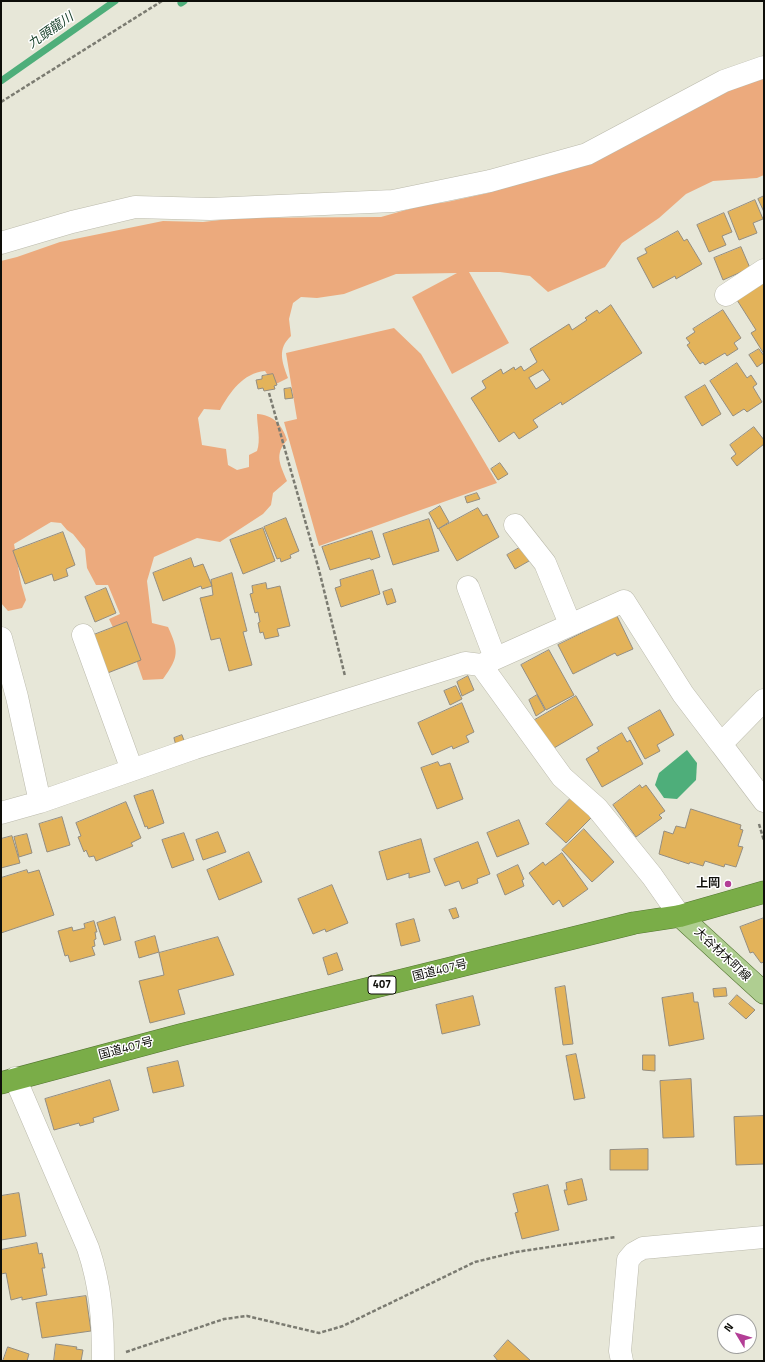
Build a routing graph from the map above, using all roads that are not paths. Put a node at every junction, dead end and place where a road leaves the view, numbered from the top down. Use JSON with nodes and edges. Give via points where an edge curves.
{"nodes":[{"id":1,"x":764,"y":67,"type":"edge"},
{"id":2,"x":1,"y":243,"type":"edge"},
{"id":3,"x":764,"y":270,"type":"edge"},
{"id":4,"x":726,"y":295,"type":"dead end"},
{"id":5,"x":515,"y":525,"type":"dead end"},
{"id":6,"x":468,"y":587,"type":"dead end"},
{"id":7,"x":570,"y":624,"type":"junction"},
{"id":8,"x":83,"y":634,"type":"dead end"},
{"id":9,"x":1,"y":638,"type":"edge"},
{"id":10,"x":488,"y":662,"type":"junction"},
{"id":11,"x":764,"y":700,"type":"edge"},
{"id":12,"x":721,"y":744,"type":"junction"},
{"id":13,"x":132,"y":770,"type":"junction"},
{"id":14,"x":40,"y":802,"type":"junction"},
{"id":15,"x":761,"y":809,"type":"edge"},
{"id":16,"x":1,"y":813,"type":"edge"},
{"id":17,"x":764,"y":892,"type":"edge"},
{"id":18,"x":680,"y":916,"type":"junction"},
{"id":19,"x":764,"y":993,"type":"edge"},
{"id":20,"x":8,"y":1080,"type":"edge"},
{"id":21,"x":764,"y":1237,"type":"edge"},
{"id":22,"x":103,"y":1360,"type":"edge"},
{"id":23,"x":622,"y":1361,"type":"edge"}],
"edges":[{"from":1,"to":2,"type":"street","via":[[724,81],[586,154],[490,181],[394,201],[210,209],[135,206]]},
{"from":3,"to":4,"type":"street"},
{"from":5,"to":7,"type":"street","via":[[545,563]]},
{"from":6,"to":10,"type":"street"},
{"from":7,"to":10,"type":"street"},
{"from":7,"to":12,"type":"street","via":[[624,601],[683,694]]},
{"from":8,"to":13,"type":"street"},
{"from":9,"to":14,"type":"street"},
{"from":10,"to":13,"type":"street","via":[[465,663]]},
{"from":10,"to":18,"type":"street","via":[[562,777],[597,808],[652,876]]},
{"from":11,"to":12,"type":"street"},
{"from":12,"to":15,"type":"street"},
{"from":13,"to":14,"type":"street"},
{"from":14,"to":16,"type":"street"},
{"from":17,"to":18,"type":"highway","name":"国道407号","number":"407"},
{"from":18,"to":19,"type":"main road","name":"大谷材木町線"},
{"from":18,"to":20,"type":"highway","name":"国道407号","number":"407","via":[[634,923]]},
{"from":20,"to":22,"type":"street","via":[[96,1270],[103,1317]]},
{"from":21,"to":23,"type":"street","via":[[643,1248],[634,1253],[628,1260],[620,1351]]}]}
